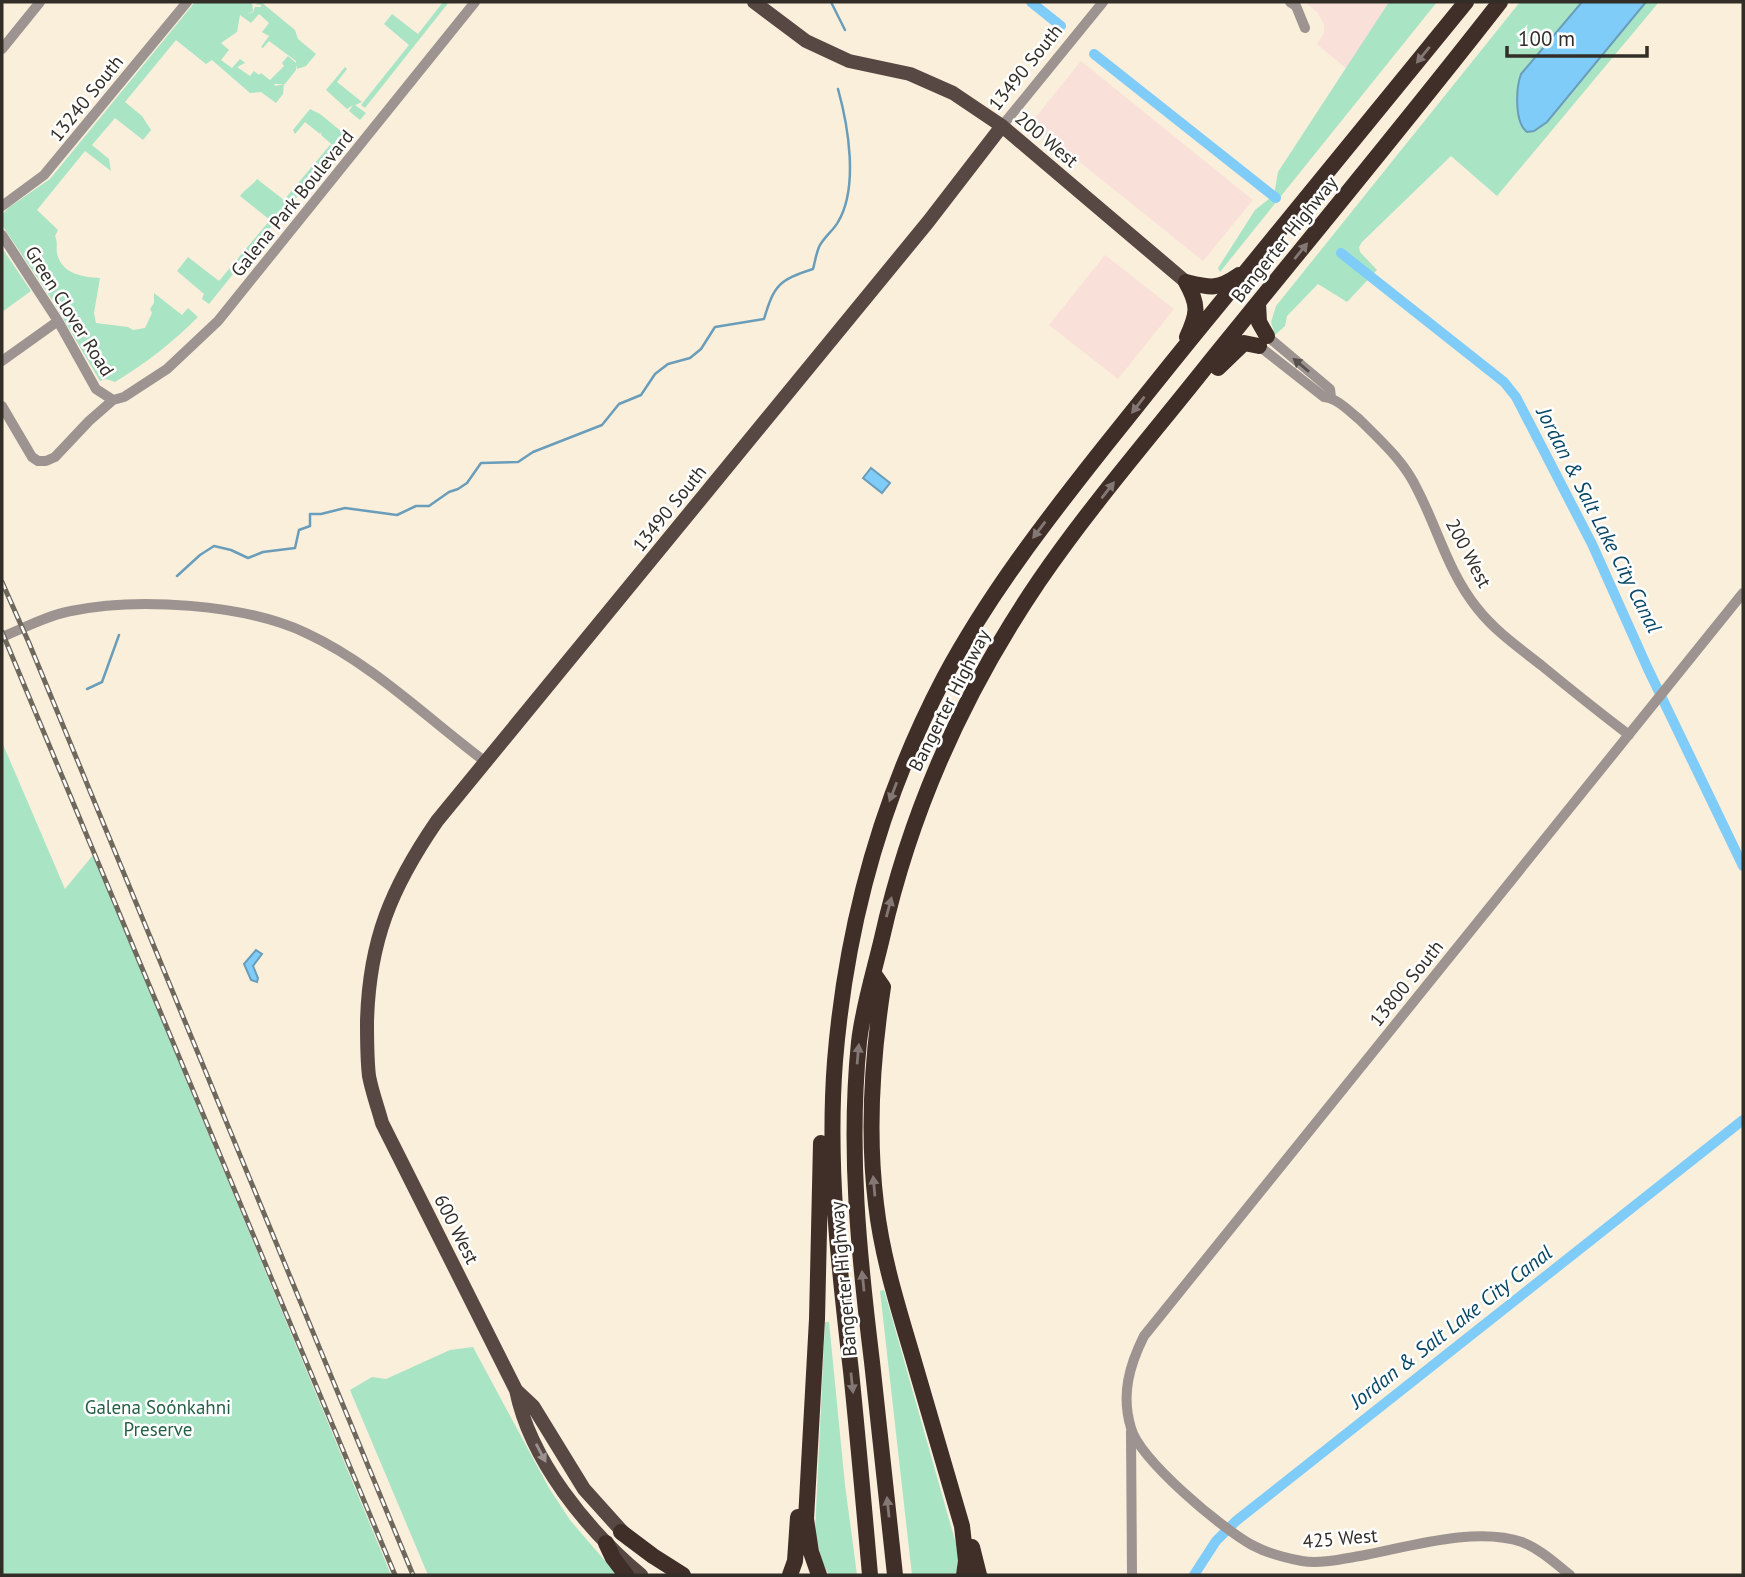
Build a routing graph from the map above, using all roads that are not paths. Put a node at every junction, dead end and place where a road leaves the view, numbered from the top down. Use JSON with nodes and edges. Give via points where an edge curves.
{"nodes":[{"id":1,"x":40,"y":2,"type":"edge"},
{"id":2,"x":186,"y":2,"type":"edge"},
{"id":3,"x":475,"y":2,"type":"edge"},
{"id":4,"x":754,"y":2,"type":"edge"},
{"id":5,"x":1103,"y":2,"type":"edge"},
{"id":6,"x":1290,"y":2,"type":"edge"},
{"id":7,"x":1466,"y":2,"type":"edge"},
{"id":8,"x":1500,"y":2,"type":"edge"},
{"id":9,"x":1511,"y":2,"type":"edge"},
{"id":10,"x":1305,"y":28,"type":"dead end"},
{"id":11,"x":2,"y":48,"type":"edge"},
{"id":12,"x":1002,"y":126,"type":"junction"},
{"id":13,"x":1390,"y":143,"type":"junction"},
{"id":14,"x":2,"y":206,"type":"edge"},
{"id":15,"x":2,"y":235,"type":"edge"},
{"id":16,"x":1250,"y":267,"type":"junction"},
{"id":17,"x":1186,"y":282,"type":"junction"},
{"id":18,"x":1258,"y":303,"type":"junction"},
{"id":19,"x":58,"y":321,"type":"junction"},
{"id":20,"x":1263,"y":341,"type":"junction"},
{"id":21,"x":1180,"y":352,"type":"junction"},
{"id":22,"x":2,"y":361,"type":"edge"},
{"id":23,"x":113,"y":400,"type":"junction"},
{"id":24,"x":2,"y":406,"type":"edge"},
{"id":25,"x":1172,"y":410,"type":"junction"},
{"id":26,"x":1743,"y":593,"type":"edge"},
{"id":27,"x":2,"y":637,"type":"edge"},
{"id":28,"x":1629,"y":736,"type":"junction"},
{"id":29,"x":487,"y":763,"type":"junction"},
{"id":30,"x":860,"y":901,"type":"junction"},
{"id":31,"x":874,"y":974,"type":"junction"},
{"id":32,"x":371,"y":1082,"type":"joint"},
{"id":33,"x":516,"y":1390,"type":"junction"},
{"id":34,"x":1127,"y":1408,"type":"joint"},
{"id":35,"x":1131,"y":1429,"type":"junction"},
{"id":36,"x":810,"y":1452,"type":"junction"},
{"id":37,"x":962,"y":1526,"type":"junction"},
{"id":38,"x":621,"y":1532,"type":"junction"},
{"id":39,"x":606,"y":1543,"type":"junction"},
{"id":40,"x":626,"y":1575,"type":"edge"},
{"id":41,"x":641,"y":1575,"type":"edge"},
{"id":42,"x":673,"y":1575,"type":"edge"},
{"id":43,"x":683,"y":1575,"type":"edge"},
{"id":44,"x":790,"y":1575,"type":"edge"},
{"id":45,"x":820,"y":1575,"type":"edge"},
{"id":46,"x":870,"y":1575,"type":"edge"},
{"id":47,"x":895,"y":1575,"type":"edge"},
{"id":48,"x":964,"y":1575,"type":"edge"},
{"id":49,"x":979,"y":1575,"type":"edge"},
{"id":50,"x":1132,"y":1575,"type":"edge"},
{"id":51,"x":1570,"y":1575,"type":"edge"}],
"edges":[{"from":1,"to":11,"type":"street"},
{"from":2,"to":14,"type":"street","name":"13240 South","via":[[44,175]]},
{"from":3,"to":23,"type":"street","name":"Galena Park Boulevard","via":[[218,321],[167,369]]},
{"from":4,"to":12,"type":"main road","name":"200 West","via":[[806,41],[849,61],[910,74],[942,87]]},
{"from":5,"to":12,"type":"street","name":"13490 South"},
{"from":6,"to":10,"type":"street"},
{"from":7,"to":16,"type":"highway","name":"Bangerter Highway","one_way":true},
{"from":8,"to":13,"type":"highway","name":"Bangerter Highway"},
{"from":9,"to":13,"type":"highway","via":[[1409,132]]},
{"from":12,"to":17,"type":"main road","name":"200 West"},
{"from":12,"to":29,"type":"main road","name":"13490 South"},
{"from":18,"to":13,"type":"highway","name":"Bangerter Highway","one_way":true},
{"from":15,"to":19,"type":"street","name":"Green Clover Road"},
{"from":16,"to":17,"type":"highway","via":[[1218,287]]},
{"from":16,"to":21,"type":"highway","name":"Bangerter Highway"},
{"from":17,"to":21,"type":"highway","via":[[1197,310]]},
{"from":18,"to":20,"type":"highway"},
{"from":18,"to":25,"type":"highway","name":"Bangerter Highway"},
{"from":19,"to":22,"type":"street"},
{"from":19,"to":23,"type":"street","name":"Green Clover Road","via":[[96,389]]},
{"from":20,"to":25,"type":"highway","via":[[1244,343],[1187,407]]},
{"from":20,"to":28,"type":"street","name":"200 West","via":[[1324,397],[1331,397],[1354,415],[1401,463],[1460,584],[1499,632]]},
{"from":21,"to":30,"type":"highway","name":"Bangerter Highway","one_way":true,"via":[[1025,549],[974,626],[907,757],[881,824]]},
{"from":23,"to":24,"type":"street","name":"Galena Park Boulevard","via":[[46,461],[38,461],[27,450]]},
{"from":31,"to":25,"type":"highway","name":"Bangerter Highway","one_way":true,"via":[[904,856],[928,786],[974,688],[1041,578]]},
{"from":26,"to":28,"type":"street","name":"13800 South"},
{"from":27,"to":29,"type":"street","via":[[70,611],[111,606],[222,610],[265,617],[306,632],[367,669]]},
{"from":28,"to":34,"type":"street","name":"13800 South","via":[[1144,1336],[1131,1362]]},
{"from":29,"to":32,"type":"main road","name":"13490 South","via":[[412,858],[380,930],[368,996]]},
{"from":30,"to":36,"type":"highway","via":[[845,930],[824,1068]]},
{"from":30,"to":46,"type":"highway","name":"Bangerter Highway","one_way":true,"via":[[838,1035],[832,1156]]},
{"from":37,"to":31,"type":"highway","one_way":true,"via":[[889,1278],[879,1228],[870,1116],[883,987]]},
{"from":47,"to":31,"type":"highway","name":"Bangerter Highway","one_way":true,"via":[[855,1175],[860,1036]]},
{"from":32,"to":33,"type":"main road","name":"600 West","via":[[382,1123]]},
{"from":33,"to":38,"type":"main road","name":"600 West","via":[[533,1406],[584,1489]]},
{"from":33,"to":39,"type":"main road","name":"600 West","one_way":true,"via":[[525,1419],[554,1475]]},
{"from":34,"to":35,"type":"street","name":"425 West"},
{"from":35,"to":50,"type":"street"},
{"from":35,"to":51,"type":"street","name":"425 West","via":[[1159,1469],[1237,1535],[1275,1555],[1305,1562],[1340,1559],[1472,1536],[1496,1536],[1524,1543]]},
{"from":36,"to":44,"type":"highway"},
{"from":36,"to":45,"type":"highway","via":[[806,1529]]},
{"from":37,"to":48,"type":"highway"},
{"from":37,"to":49,"type":"highway","via":[[969,1535]]},
{"from":38,"to":42,"type":"main road","name":"600 West"},
{"from":38,"to":43,"type":"highway"},
{"from":39,"to":40,"type":"highway"},
{"from":39,"to":41,"type":"main road","name":"600 West"}]}
